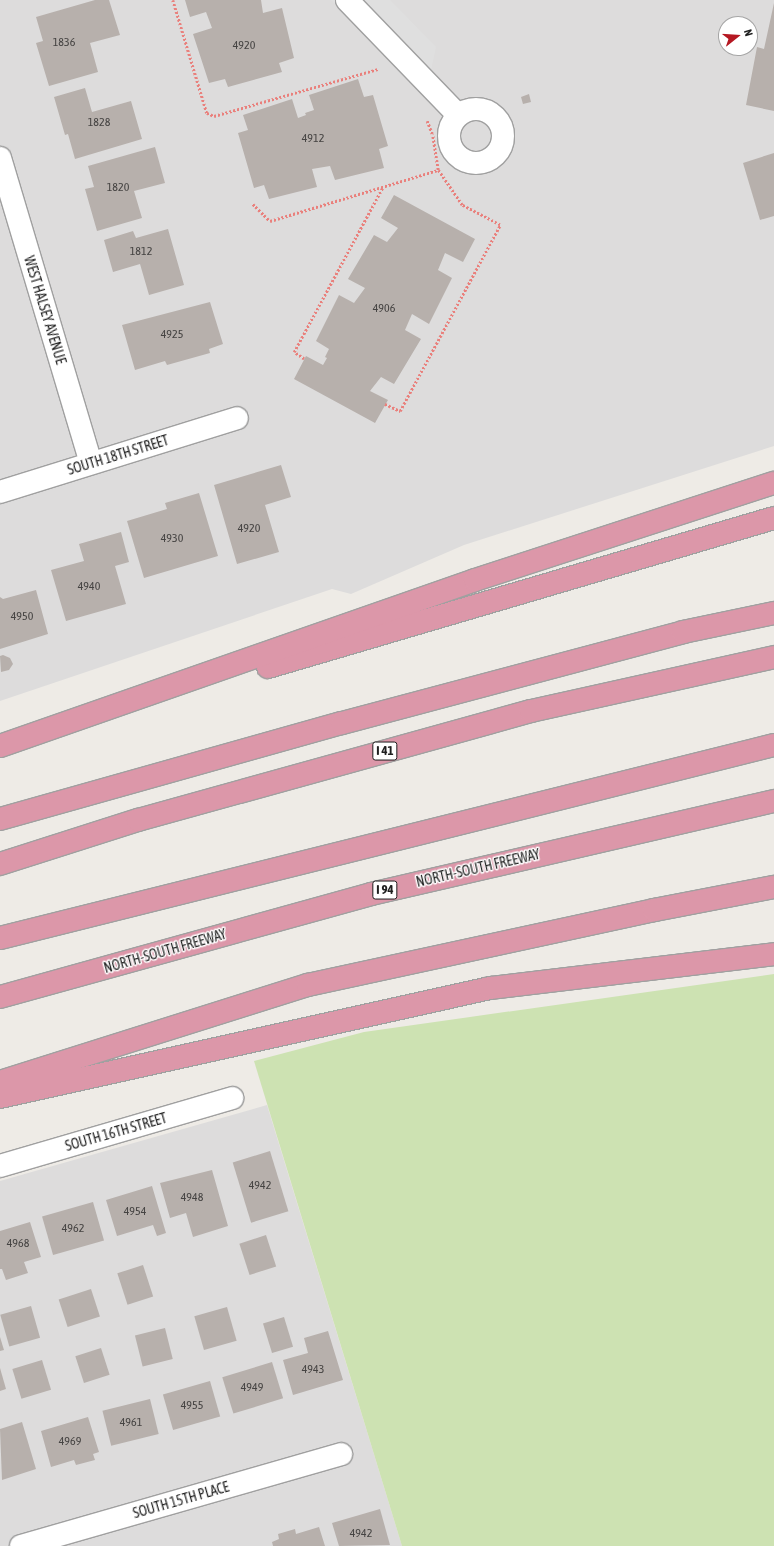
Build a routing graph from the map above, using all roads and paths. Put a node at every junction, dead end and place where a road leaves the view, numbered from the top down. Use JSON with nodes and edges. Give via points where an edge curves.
{"nodes":[{"id":1,"x":173,"y":0,"type":"edge"},
{"id":2,"x":347,"y":0,"type":"edge"},
{"id":3,"x":380,"y":68,"type":"dead end"},
{"id":4,"x":424,"y":114,"type":"dead end"},
{"id":5,"x":458,"y":115,"type":"dead end"},
{"id":6,"x":0,"y":158,"type":"edge"},
{"id":7,"x":438,"y":170,"type":"junction"},
{"id":8,"x":383,"y":187,"type":"junction"},
{"id":9,"x":253,"y":204,"type":"dead end"},
{"id":10,"x":304,"y":359,"type":"dead end"},
{"id":11,"x":385,"y":404,"type":"dead end"},
{"id":12,"x":237,"y":418,"type":"dead end"},
{"id":13,"x":91,"y":463,"type":"junction"},
{"id":14,"x":774,"y":483,"type":"edge"},
{"id":15,"x":0,"y":492,"type":"edge"},
{"id":16,"x":774,"y":518,"type":"edge"},
{"id":17,"x":774,"y":613,"type":"edge"},
{"id":18,"x":774,"y":657,"type":"edge"},
{"id":19,"x":36,"y":734,"type":"junction"},
{"id":20,"x":774,"y":745,"type":"edge"},
{"id":21,"x":0,"y":746,"type":"edge"},
{"id":22,"x":774,"y":801,"type":"edge"},
{"id":23,"x":0,"y":819,"type":"edge"},
{"id":24,"x":0,"y":864,"type":"edge"},
{"id":25,"x":774,"y":887,"type":"edge"},
{"id":26,"x":0,"y":938,"type":"edge"},
{"id":27,"x":774,"y":954,"type":"edge"},
{"id":28,"x":0,"y":997,"type":"edge"},
{"id":29,"x":0,"y":1082,"type":"edge"},
{"id":30,"x":0,"y":1097,"type":"edge"},
{"id":31,"x":232,"y":1098,"type":"dead end"},
{"id":32,"x":0,"y":1166,"type":"edge"},
{"id":33,"x":341,"y":1454,"type":"dead end"},
{"id":34,"x":21,"y":1546,"type":"edge"}],
"edges":[{"from":1,"to":3,"type":"path","via":[[207,113],[214,116]]},
{"from":2,"to":5,"type":"street"},
{"from":4,"to":7,"type":"path","via":[[432,134]]},
{"from":6,"to":13,"type":"street","name":"WEST HALSEY AVENUE"},
{"from":7,"to":8,"type":"path"},
{"from":7,"to":11,"type":"path","via":[[462,206],[500,225],[400,411]]},
{"from":8,"to":9,"type":"path","via":[[270,221]]},
{"from":8,"to":10,"type":"path","via":[[294,352]]},
{"from":12,"to":13,"type":"street","name":"SOUTH 18TH STREET"},
{"from":13,"to":15,"type":"street","name":"SOUTH 18TH STREET"},
{"from":14,"to":19,"type":"highway","via":[[475,580]]},
{"from":16,"to":19,"type":"highway"},
{"from":17,"to":23,"type":"highway","via":[[653,640]]},
{"from":18,"to":24,"type":"highway","number":"I 41","via":[[531,711],[138,820]]},
{"from":19,"to":21,"type":"highway"},
{"from":20,"to":26,"type":"highway"},
{"from":22,"to":28,"type":"highway","name":"NORTH-SOUTH FREEWAY","number":"I 94","via":[[371,894]]},
{"from":25,"to":29,"type":"highway","via":[[654,910],[308,985]]},
{"from":27,"to":30,"type":"highway","via":[[490,988]]},
{"from":31,"to":32,"type":"street","name":"SOUTH 16TH STREET"},
{"from":33,"to":34,"type":"street","name":"SOUTH 15TH PLACE"}]}
